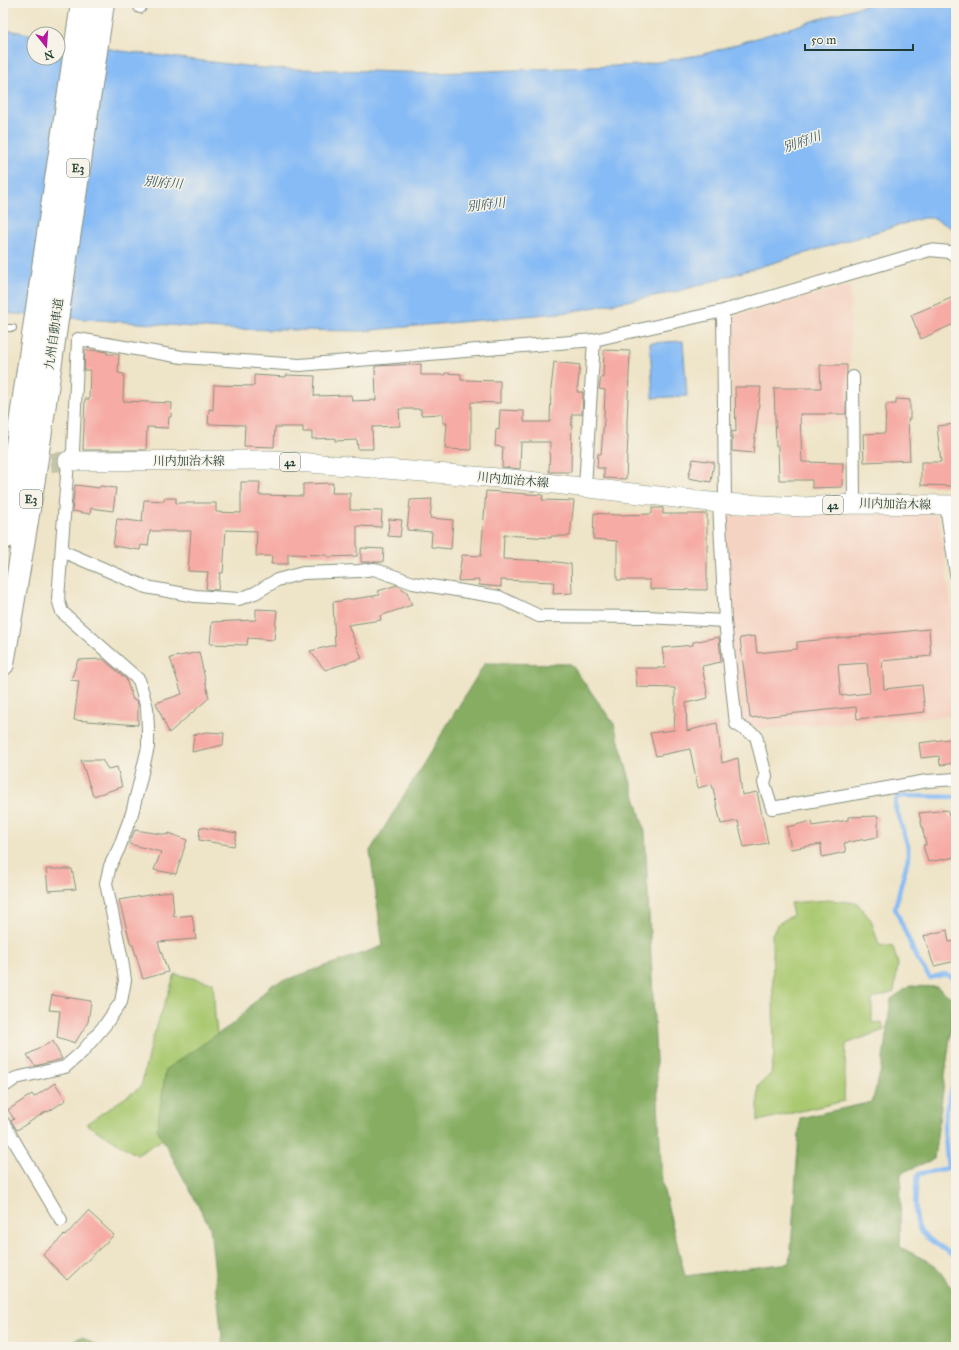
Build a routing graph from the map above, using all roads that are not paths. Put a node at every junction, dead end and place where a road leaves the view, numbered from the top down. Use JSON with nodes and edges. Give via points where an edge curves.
{"nodes":[{"id":1,"x":82,"y":3,"type":"edge"},
{"id":2,"x":103,"y":3,"type":"edge"},
{"id":3,"x":956,"y":256,"type":"edge"},
{"id":4,"x":723,"y":311,"type":"junction"},
{"id":5,"x":3,"y":328,"type":"edge"},
{"id":6,"x":23,"y":329,"type":"junction"},
{"id":7,"x":594,"y":340,"type":"junction"},
{"id":8,"x":852,"y":377,"type":"dead end"},
{"id":9,"x":68,"y":461,"type":"junction"},
{"id":10,"x":585,"y":487,"type":"junction"},
{"id":11,"x":722,"y":504,"type":"junction"},
{"id":12,"x":854,"y":504,"type":"junction"},
{"id":13,"x":951,"y":505,"type":"edge"},
{"id":14,"x":3,"y":539,"type":"edge"},
{"id":15,"x":62,"y":551,"type":"junction"},
{"id":16,"x":956,"y":574,"type":"edge"},
{"id":17,"x":724,"y":621,"type":"junction"},
{"id":18,"x":3,"y":664,"type":"edge"},
{"id":19,"x":956,"y":779,"type":"edge"},
{"id":20,"x":3,"y":1087,"type":"edge"},
{"id":21,"x":3,"y":1122,"type":"edge"},
{"id":22,"x":61,"y":1220,"type":"dead end"}],
"edges":[{"from":1,"to":6,"type":"highway","name":"九州自動車道","number":"E3"},
{"from":2,"to":18,"type":"highway","name":"九州自動車道","number":"E3","via":[[34,479]]},
{"from":3,"to":4,"type":"street","via":[[950,252],[930,250]]},
{"from":4,"to":7,"type":"street"},
{"from":4,"to":11,"type":"street"},
{"from":5,"to":6,"type":"lane"},
{"from":6,"to":14,"type":"highway","name":"九州自動車道","number":"E3","via":[[13,478]]},
{"from":7,"to":9,"type":"street","via":[[300,365],[182,357],[78,338],[73,451]]},
{"from":7,"to":10,"type":"street"},
{"from":8,"to":12,"type":"street"},
{"from":9,"to":10,"type":"main road","name":"川内加治木線","number":"42","via":[[272,460]]},
{"from":9,"to":15,"type":"street"},
{"from":10,"to":11,"type":"main road","name":"川内加治木線","number":"42"},
{"from":11,"to":12,"type":"main road","name":"川内加治木線","number":"42","via":[[803,507]]},
{"from":11,"to":17,"type":"street"},
{"from":12,"to":13,"type":"main road","name":"川内加治木線","number":"42"},
{"from":13,"to":16,"type":"street"},
{"from":15,"to":17,"type":"street","via":[[146,587],[195,596],[239,599],[256,593],[277,580],[303,574],[374,568],[413,583],[498,597],[539,616]]},
{"from":15,"to":20,"type":"street","via":[[58,599],[62,612],[139,680],[147,708],[148,747],[132,812],[110,866],[106,883],[125,980],[121,1002],[105,1026],[65,1067],[16,1078]]},
{"from":17,"to":19,"type":"street","via":[[736,724],[756,736],[766,776],[764,783],[772,808],[926,781]]},
{"from":21,"to":22,"type":"street"}]}
